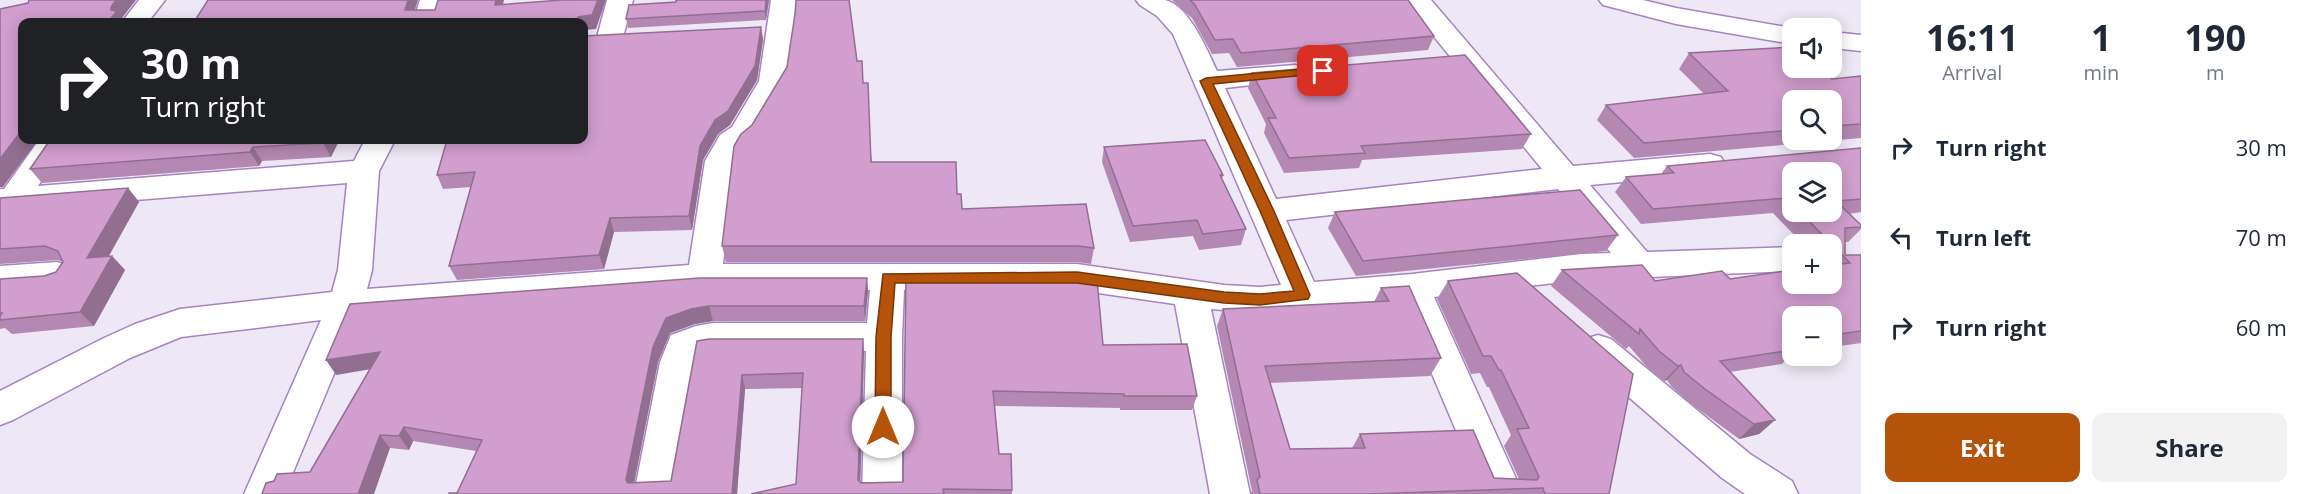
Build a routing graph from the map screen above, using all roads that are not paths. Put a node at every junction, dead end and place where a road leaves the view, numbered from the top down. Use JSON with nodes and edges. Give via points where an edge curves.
{"nodes":[{"id":1,"x":152,"y":0,"type":"edge"},
{"id":2,"x":433,"y":0,"type":"edge"},
{"id":3,"x":620,"y":0,"type":"edge"},
{"id":4,"x":1149,"y":0,"type":"edge"},
{"id":5,"x":1417,"y":0,"type":"edge"},
{"id":6,"x":1612,"y":0,"type":"edge"},
{"id":7,"x":138,"y":18,"type":"edge"},
{"id":8,"x":427,"y":18,"type":"edge"},
{"id":9,"x":775,"y":20,"type":"edge"},
{"id":10,"x":1782,"y":34,"type":"edge"},
{"id":11,"x":637,"y":35,"type":"edge"},
{"id":12,"x":610,"y":37,"type":"junction"},
{"id":13,"x":588,"y":40,"type":"edge"},
{"id":14,"x":1842,"y":41,"type":"edge"},
{"id":15,"x":1861,"y":43,"type":"edge"},
{"id":16,"x":1323,"y":71,"type":"edge"},
{"id":17,"x":1206,"y":81,"type":"junction"},
{"id":18,"x":51,"y":144,"type":"edge"},
{"id":19,"x":378,"y":144,"type":"edge"},
{"id":20,"x":1743,"y":161,"type":"edge"},
{"id":21,"x":364,"y":171,"type":"junction"},
{"id":22,"x":1566,"y":177,"type":"junction"},
{"id":23,"x":6,"y":200,"type":"edge"},
{"id":24,"x":1267,"y":211,"type":"junction"},
{"id":25,"x":1782,"y":259,"type":"edge"},
{"id":26,"x":1639,"y":265,"type":"junction"},
{"id":27,"x":57,"y":275,"type":"edge"},
{"id":28,"x":1513,"y":275,"type":"junction"},
{"id":29,"x":704,"y":277,"type":"junction"},
{"id":30,"x":888,"y":278,"type":"junction"},
{"id":31,"x":0,"y":279,"type":"edge"},
{"id":32,"x":1412,"y":287,"type":"junction"},
{"id":33,"x":1190,"y":293,"type":"junction"},
{"id":34,"x":1303,"y":295,"type":"junction"},
{"id":35,"x":346,"y":303,"type":"junction"},
{"id":36,"x":884,"y":337,"type":"junction"},
{"id":37,"x":0,"y":409,"type":"edge"},
{"id":38,"x":264,"y":494,"type":"edge"},
{"id":39,"x":654,"y":494,"type":"edge"},
{"id":40,"x":882,"y":494,"type":"edge"},
{"id":41,"x":1230,"y":494,"type":"edge"},
{"id":42,"x":1503,"y":494,"type":"edge"},
{"id":43,"x":1778,"y":494,"type":"edge"}],
"edges":[{"from":1,"to":7,"type":"street"},
{"from":2,"to":8,"type":"street"},
{"from":3,"to":12,"type":"street"},
{"from":4,"to":17,"type":"street","via":[[1185,31]]},
{"from":5,"to":22,"type":"street","via":[[1453,60]]},
{"from":6,"to":10,"type":"street","via":[[1676,16]]},
{"from":9,"to":29,"type":"street","via":[[773,81],[720,161]]},
{"from":11,"to":12,"type":"street"},
{"from":12,"to":13,"type":"street"},
{"from":14,"to":15,"type":"street"},
{"from":16,"to":17,"type":"street"},
{"from":17,"to":24,"type":"street"},
{"from":18,"to":23,"type":"street"},
{"from":19,"to":21,"type":"street"},
{"from":20,"to":22,"type":"street"},
{"from":21,"to":23,"type":"street"},
{"from":21,"to":35,"type":"street","via":[[355,270]]},
{"from":22,"to":24,"type":"street"},
{"from":22,"to":26,"type":"street"},
{"from":24,"to":34,"type":"street"},
{"from":25,"to":26,"type":"street"},
{"from":26,"to":28,"type":"street"},
{"from":27,"to":31,"type":"street"},
{"from":28,"to":32,"type":"street"},
{"from":28,"to":43,"type":"street","via":[[1728,459]]},
{"from":29,"to":30,"type":"street"},
{"from":29,"to":35,"type":"street"},
{"from":30,"to":33,"type":"street","via":[[1077,278]]},
{"from":30,"to":36,"type":"street"},
{"from":32,"to":34,"type":"street"},
{"from":32,"to":42,"type":"street"},
{"from":33,"to":34,"type":"street","via":[[1260,300]]},
{"from":33,"to":41,"type":"street"},
{"from":35,"to":37,"type":"street","via":[[180,323],[117,348]]},
{"from":35,"to":38,"type":"street"},
{"from":36,"to":39,"type":"street","via":[[713,337],[684,345]]},
{"from":36,"to":40,"type":"street"}]}
